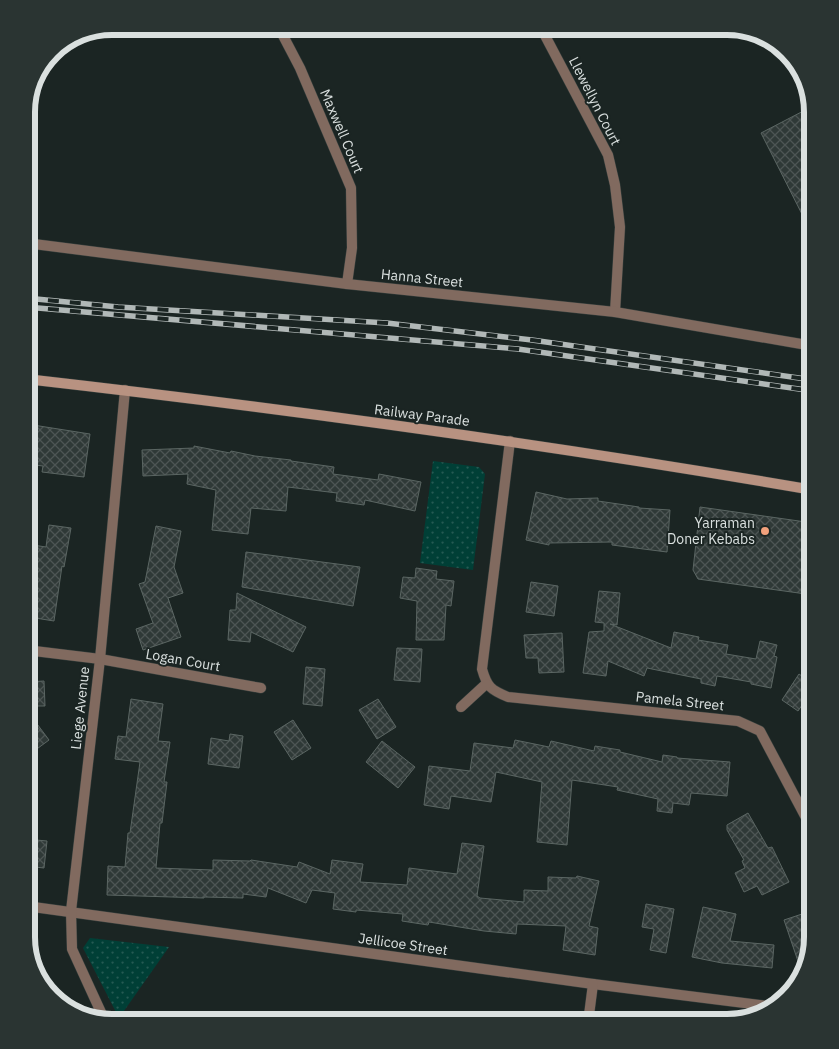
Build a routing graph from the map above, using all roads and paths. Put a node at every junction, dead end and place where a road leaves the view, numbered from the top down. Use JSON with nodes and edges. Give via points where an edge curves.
{"nodes":[{"id":1,"x":283,"y":35,"type":"edge"},
{"id":2,"x":545,"y":35,"type":"edge"},
{"id":3,"x":35,"y":245,"type":"edge"},
{"id":4,"x":347,"y":284,"type":"junction"},
{"id":5,"x":615,"y":312,"type":"junction"},
{"id":6,"x":804,"y":344,"type":"edge"},
{"id":7,"x":35,"y":380,"type":"edge"},
{"id":8,"x":125,"y":390,"type":"junction"},
{"id":9,"x":510,"y":441,"type":"junction"},
{"id":10,"x":804,"y":489,"type":"edge"},
{"id":11,"x":35,"y":651,"type":"edge"},
{"id":12,"x":100,"y":659,"type":"junction"},
{"id":13,"x":486,"y":684,"type":"junction"},
{"id":14,"x":261,"y":688,"type":"dead end"},
{"id":15,"x":462,"y":707,"type":"dead end"},
{"id":16,"x":804,"y":814,"type":"edge"},
{"id":17,"x":35,"y":907,"type":"edge"},
{"id":18,"x":71,"y":911,"type":"junction"},
{"id":19,"x":594,"y":984,"type":"junction"},
{"id":20,"x":762,"y":1005,"type":"edge"},
{"id":21,"x":101,"y":1013,"type":"edge"},
{"id":22,"x":589,"y":1014,"type":"edge"}],
"edges":[{"from":1,"to":4,"type":"street","name":"Maxwell Court","via":[[352,188],[352,248]]},
{"from":2,"to":5,"type":"street","name":"Llewellyn Court","via":[[608,155],[616,186],[620,227]]},
{"from":3,"to":4,"type":"street","name":"Hanna Street"},
{"from":4,"to":5,"type":"street","name":"Hanna Street"},
{"from":5,"to":6,"type":"street","name":"Hanna Street"},
{"from":7,"to":8,"type":"main road","name":"Railway Parade"},
{"from":8,"to":9,"type":"main road","name":"Railway Parade"},
{"from":8,"to":12,"type":"street","name":"Liege Avenue"},
{"from":9,"to":10,"type":"main road","name":"Railway Parade"},
{"from":9,"to":13,"type":"street","via":[[482,669]]},
{"from":11,"to":12,"type":"street","name":"Logan Court"},
{"from":12,"to":14,"type":"street","name":"Logan Court"},
{"from":12,"to":18,"type":"street","name":"Liege Avenue"},
{"from":13,"to":15,"type":"street"},
{"from":13,"to":16,"type":"street","name":"Pamela Street","via":[[508,697],[738,722],[760,731]]},
{"from":17,"to":18,"type":"street","name":"Jellicoe Street"},
{"from":18,"to":19,"type":"street","name":"Jellicoe Street"},
{"from":18,"to":21,"type":"street","name":"Liege Avenue","via":[[72,949]]},
{"from":19,"to":20,"type":"street","name":"Jellicoe Street"},
{"from":19,"to":22,"type":"street"}]}
